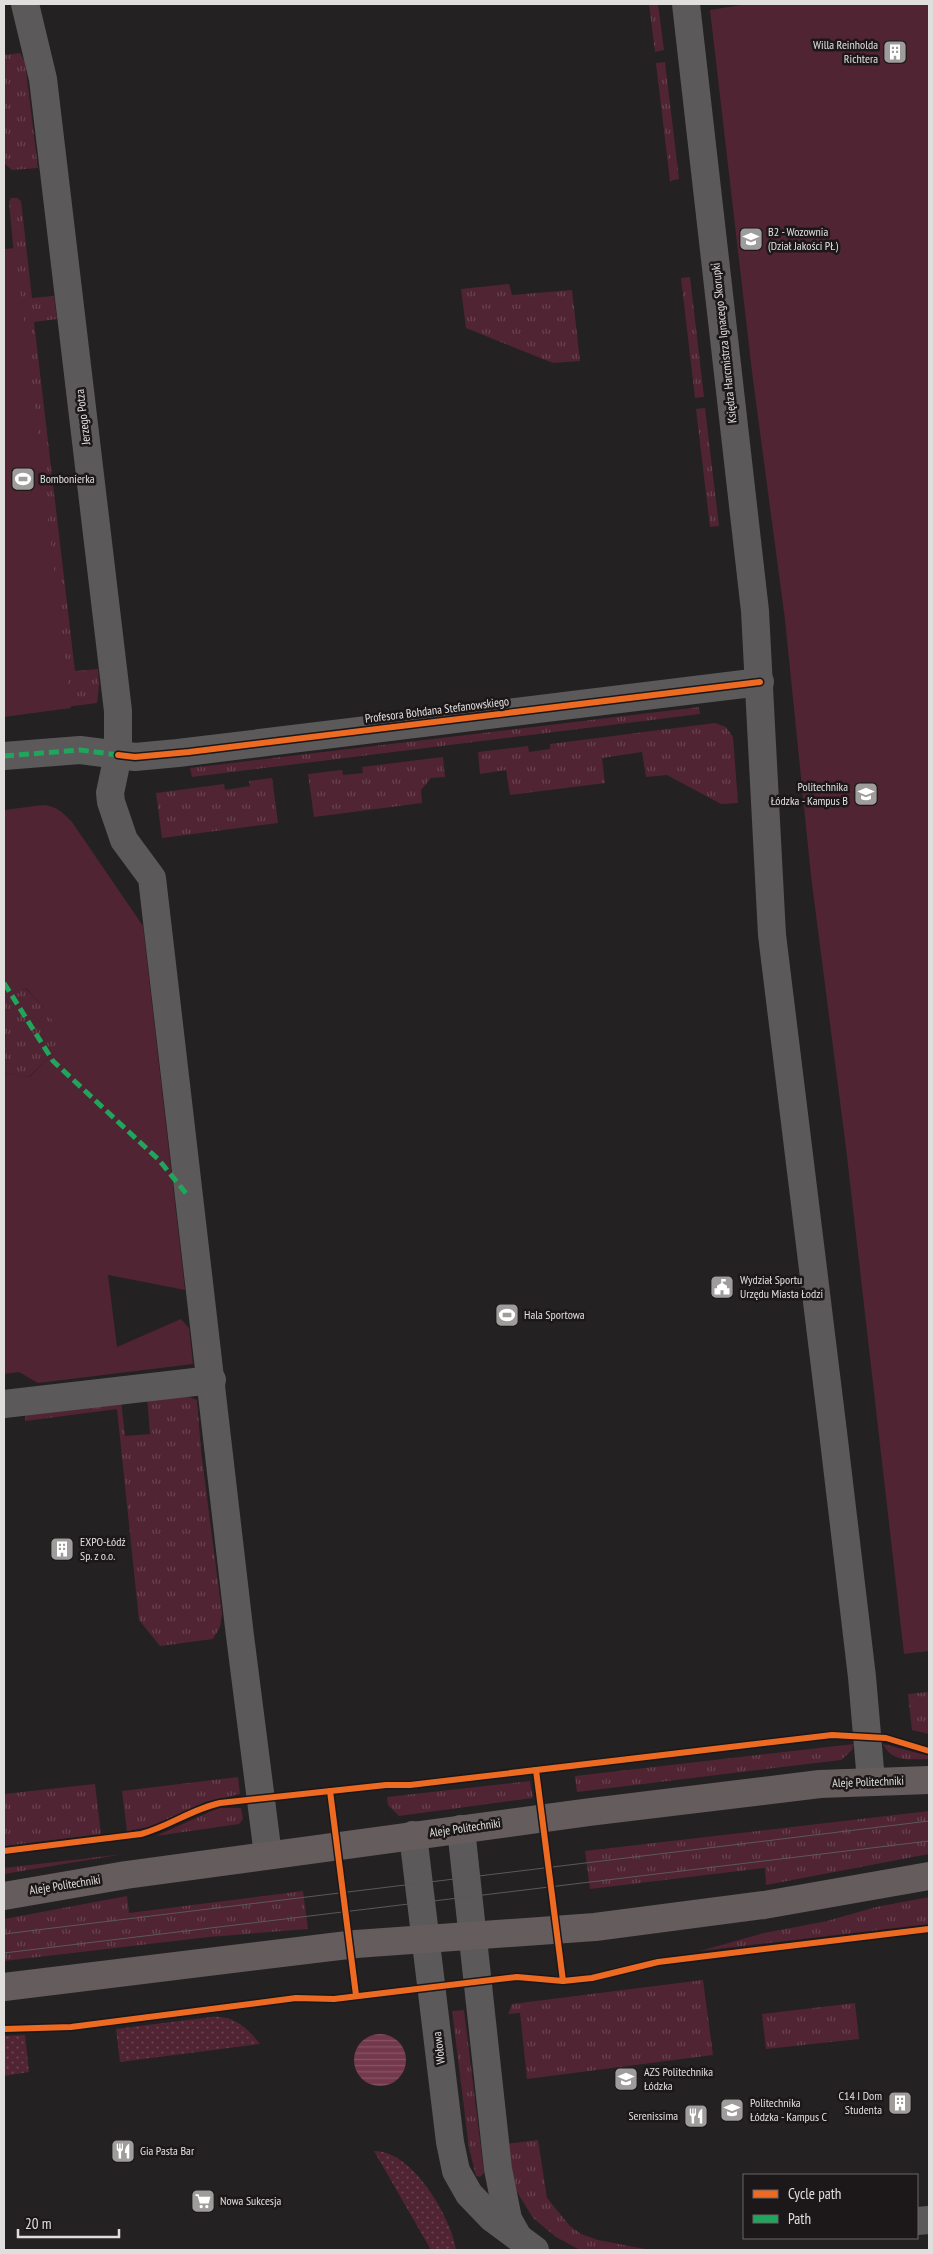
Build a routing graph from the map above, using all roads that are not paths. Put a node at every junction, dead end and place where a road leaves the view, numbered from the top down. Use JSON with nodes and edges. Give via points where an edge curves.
{"nodes":[{"id":1,"x":25,"y":4,"type":"edge"},
{"id":2,"x":45,"y":4,"type":"edge"},
{"id":3,"x":686,"y":4,"type":"edge"},
{"id":4,"x":43,"y":79,"type":"junction"},
{"id":5,"x":760,"y":682,"type":"junction"},
{"id":6,"x":118,"y":755,"type":"junction"},
{"id":7,"x":4,"y":756,"type":"edge"},
{"id":8,"x":212,"y":1380,"type":"junction"},
{"id":9,"x":4,"y":1404,"type":"edge"},
{"id":10,"x":929,"y":1780,"type":"edge"},
{"id":11,"x":871,"y":1781,"type":"junction"},
{"id":12,"x":461,"y":1829,"type":"junction"},
{"id":13,"x":413,"y":1835,"type":"junction"},
{"id":14,"x":268,"y":1856,"type":"junction"},
{"id":15,"x":929,"y":1876,"type":"edge"},
{"id":16,"x":4,"y":1896,"type":"edge"},
{"id":17,"x":474,"y":1936,"type":"junction"},
{"id":18,"x":425,"y":1940,"type":"junction"},
{"id":19,"x":4,"y":1987,"type":"edge"},
{"id":20,"x":526,"y":2242,"type":"edge"}],
"edges":[{"from":1,"to":4,"type":"street","name":"Jerzego Potza"},
{"from":2,"to":4,"type":"street","name":"Jerzego Potza"},
{"from":3,"to":5,"type":"street","name":"Księdza Harcmistrza Ignacego Skorupki","via":[[754,602]]},
{"from":4,"to":6,"type":"street","name":"Jerzego Potza","via":[[118,711]]},
{"from":5,"to":6,"type":"street","name":"Profesora Bohdana Stefanowskiego","via":[[189,752],[135,757]]},
{"from":5,"to":11,"type":"street","name":"Księdza Harcmistrza Ignacego Skorupki","via":[[772,935],[862,1677]]},
{"from":6,"to":7,"type":"street","name":"Profesora Bohdana Stefanowskiego","via":[[80,750]]},
{"from":6,"to":8,"type":"street","name":"Jerzego Potza","via":[[110,793],[116,822],[124,840],[152,878]]},
{"from":8,"to":9,"type":"street"},
{"from":8,"to":14,"type":"street"},
{"from":10,"to":11,"type":"main road","name":"Aleje Politechniki"},
{"from":11,"to":12,"type":"main road","name":"Aleje Politechniki","via":[[820,1784]]},
{"from":12,"to":13,"type":"main road","name":"Aleje Politechniki"},
{"from":12,"to":17,"type":"street","name":"Wołowa"},
{"from":13,"to":14,"type":"main road","name":"Aleje Politechniki"},
{"from":13,"to":18,"type":"street","name":"Wołowa"},
{"from":14,"to":16,"type":"main road","name":"Aleje Politechniki"},
{"from":15,"to":17,"type":"main road","via":[[828,1895],[695,1914],[595,1927]]},
{"from":17,"to":18,"type":"main road"},
{"from":17,"to":20,"type":"street","name":"Wołowa","via":[[500,2178],[508,2219]]},
{"from":18,"to":19,"type":"main road","via":[[356,1944]]},
{"from":18,"to":20,"type":"street","name":"Wołowa","via":[[456,2171],[469,2194],[492,2218]]}]}
